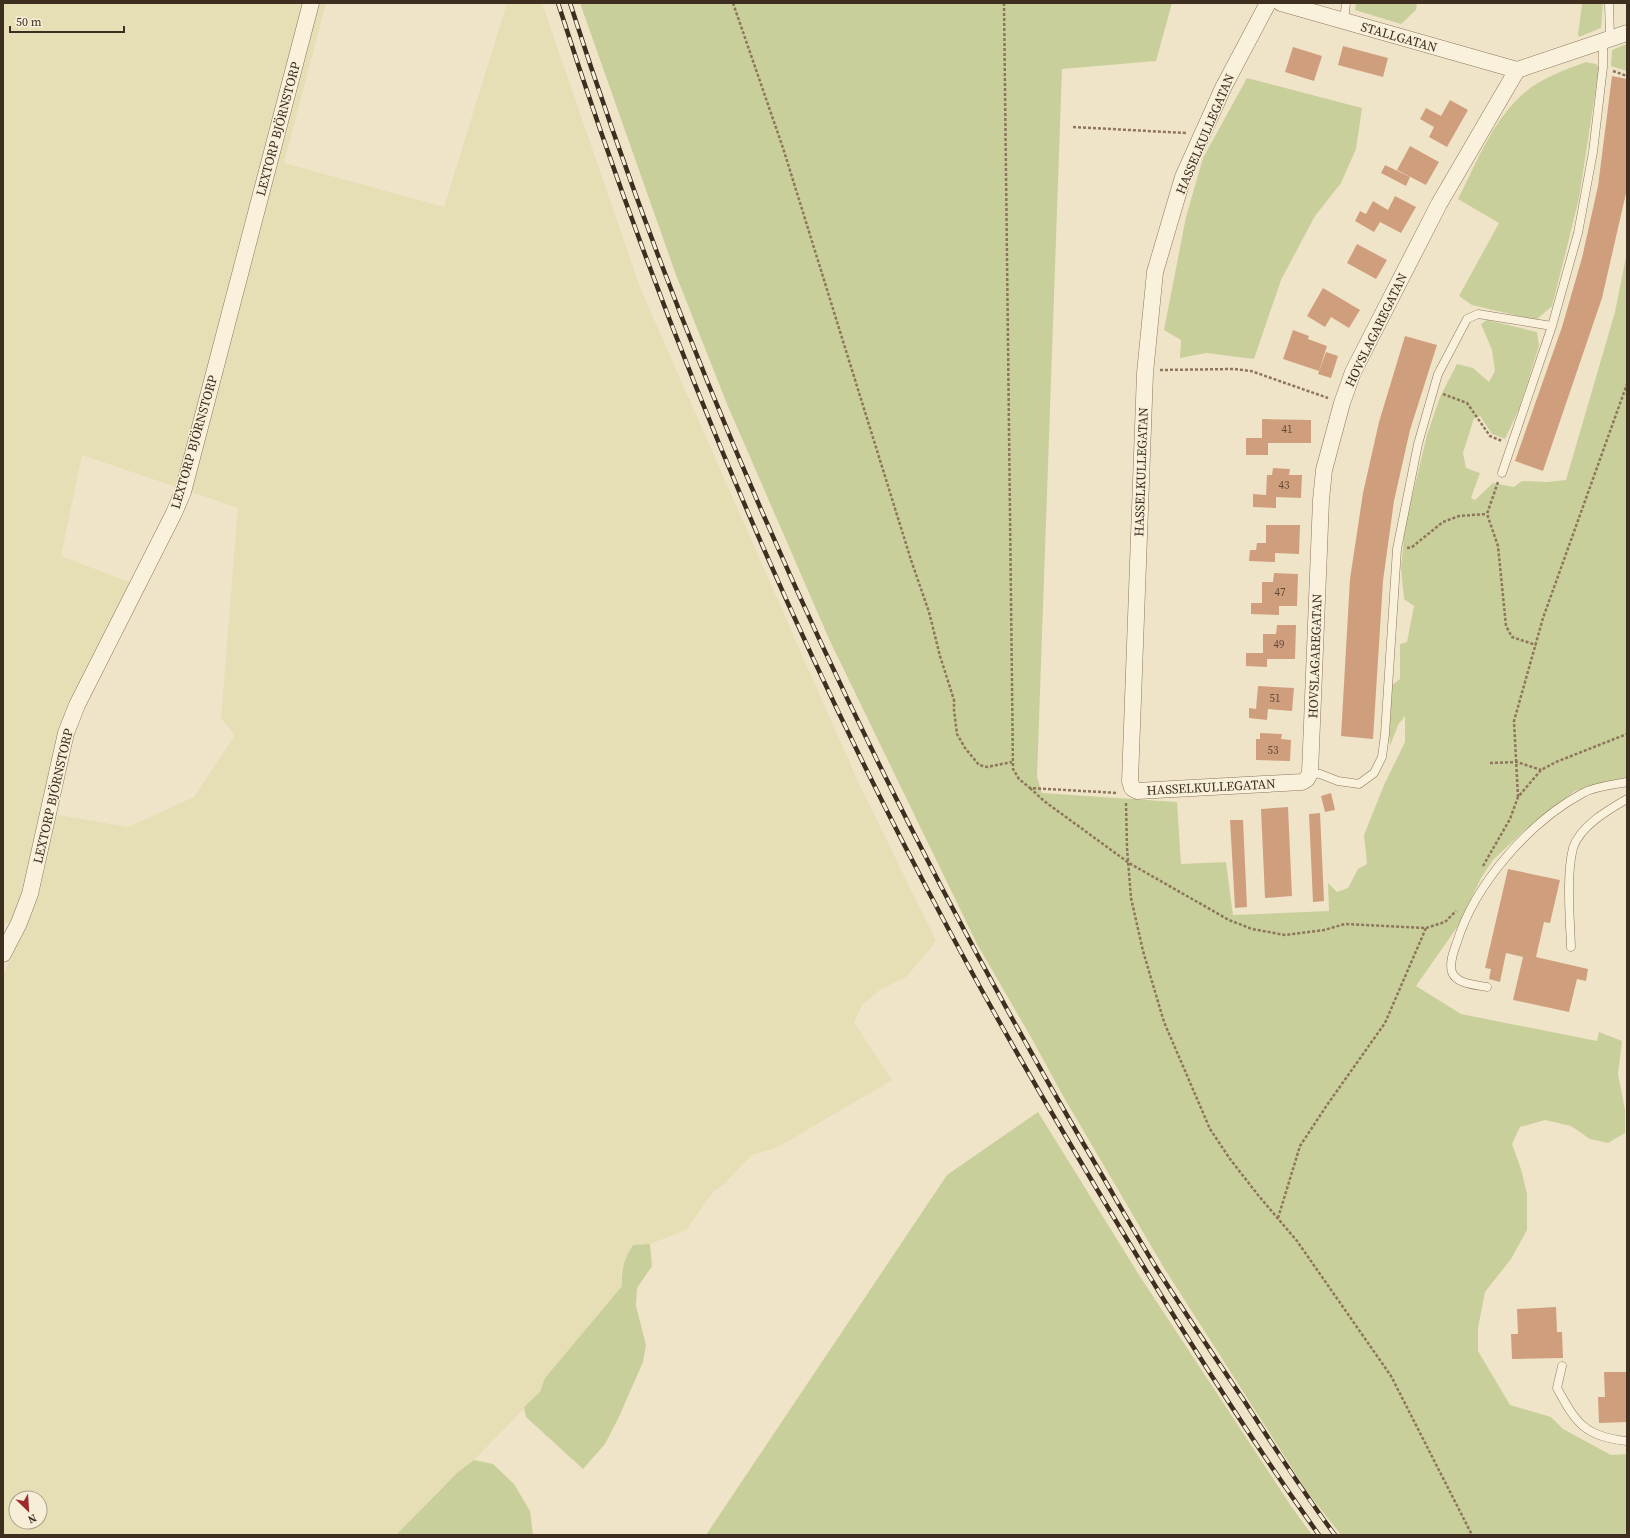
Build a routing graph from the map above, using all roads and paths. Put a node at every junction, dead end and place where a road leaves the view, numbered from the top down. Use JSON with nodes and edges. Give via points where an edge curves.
{"nodes":[{"id":1,"x":311,"y":3,"type":"edge"},
{"id":2,"x":733,"y":3,"type":"edge"},
{"id":3,"x":1004,"y":3,"type":"edge"},
{"id":4,"x":1268,"y":3,"type":"edge"},
{"id":5,"x":1281,"y":3,"type":"edge"},
{"id":6,"x":1346,"y":3,"type":"edge"},
{"id":7,"x":1609,"y":3,"type":"edge"},
{"id":8,"x":1344,"y":21,"type":"junction"},
{"id":9,"x":1627,"y":33,"type":"edge"},
{"id":10,"x":1607,"y":40,"type":"junction"},
{"id":11,"x":1517,"y":70,"type":"junction"},
{"id":12,"x":1073,"y":127,"type":"dead end"},
{"id":13,"x":1203,"y":134,"type":"junction"},
{"id":14,"x":1552,"y":326,"type":"junction"},
{"id":15,"x":1145,"y":373,"type":"junction"},
{"id":16,"x":1627,"y":384,"type":"edge"},
{"id":17,"x":1433,"y":390,"type":"junction"},
{"id":18,"x":1342,"y":403,"type":"junction"},
{"id":19,"x":1511,"y":445,"type":"junction"},
{"id":20,"x":1502,"y":473,"type":"joint"},
{"id":21,"x":1487,"y":514,"type":"junction"},
{"id":22,"x":1397,"y":550,"type":"junction"},
{"id":23,"x":1536,"y":645,"type":"junction"},
{"id":24,"x":1627,"y":734,"type":"edge"},
{"id":25,"x":1012,"y":762,"type":"junction"},
{"id":26,"x":1517,"y":762,"type":"junction"},
{"id":27,"x":1490,"y":763,"type":"dead end"},
{"id":28,"x":1541,"y":770,"type":"junction"},
{"id":29,"x":1308,"y":776,"type":"junction"},
{"id":30,"x":1627,"y":782,"type":"edge"},
{"id":31,"x":1030,"y":788,"type":"junction"},
{"id":32,"x":1129,"y":791,"type":"junction"},
{"id":33,"x":1518,"y":797,"type":"junction"},
{"id":34,"x":1627,"y":799,"type":"edge"},
{"id":35,"x":1129,"y":863,"type":"junction"},
{"id":36,"x":1481,"y":869,"type":"dead end"},
{"id":37,"x":1460,"y":907,"type":"dead end"},
{"id":38,"x":1426,"y":928,"type":"junction"},
{"id":39,"x":1571,"y":947,"type":"dead end"},
{"id":40,"x":3,"y":954,"type":"edge"},
{"id":41,"x":1486,"y":988,"type":"dead end"},
{"id":42,"x":1278,"y":1218,"type":"junction"},
{"id":43,"x":1562,"y":1366,"type":"dead end"},
{"id":44,"x":1627,"y":1441,"type":"edge"},
{"id":45,"x":1472,"y":1535,"type":"edge"}],
"edges":[{"from":1,"to":40,"type":"street","name":"LEXTORP BJÖRNSTORP","via":[[183,492],[77,705],[66,733],[30,894]]},
{"from":2,"to":25,"type":"path","via":[[784,148],[929,612],[954,700],[957,734],[979,765],[987,767]]},
{"from":3,"to":25,"type":"path"},
{"from":4,"to":13,"type":"street","name":"HASSELKULLEGATAN"},
{"from":5,"to":8,"type":"street","name":"STALLGATAN"},
{"from":6,"to":8,"type":"lane"},
{"from":7,"to":10,"type":"lane"},
{"from":8,"to":11,"type":"street","name":"STALLGATAN"},
{"from":9,"to":10,"type":"street"},
{"from":10,"to":11,"type":"street"},
{"from":10,"to":14,"type":"lane","via":[[1592,159],[1578,233]]},
{"from":11,"to":18,"type":"street","name":"HOVSLAGAREGATAN","via":[[1439,204],[1352,372]]},
{"from":12,"to":13,"type":"path"},
{"from":13,"to":15,"type":"street","name":"HASSELKULLEGATAN","via":[[1183,178],[1155,272]]},
{"from":14,"to":17,"type":"lane","via":[[1478,314],[1467,319],[1438,374]]},
{"from":14,"to":19,"type":"lane"},
{"from":15,"to":18,"type":"path","via":[[1168,369],[1251,371]]},
{"from":15,"to":32,"type":"street","name":"HASSELKULLEGATAN"},
{"from":16,"to":23,"type":"path","via":[[1543,618]]},
{"from":17,"to":19,"type":"path","via":[[1467,403],[1490,436]]},
{"from":17,"to":22,"type":"lane","via":[[1418,444]]},
{"from":18,"to":29,"type":"street","name":"HOVSLAGAREGATAN","via":[[1324,470],[1321,500]]},
{"from":19,"to":20,"type":"lane"},
{"from":20,"to":21,"type":"path"},
{"from":21,"to":22,"type":"path","via":[[1459,516],[1443,522],[1412,547]]},
{"from":21,"to":23,"type":"path","via":[[1498,546],[1506,626],[1512,637]]},
{"from":22,"to":29,"type":"lane","via":[[1382,757],[1374,773],[1358,784],[1338,782],[1320,774]]},
{"from":23,"to":26,"type":"path","via":[[1514,721]]},
{"from":24,"to":28,"type":"path"},
{"from":25,"to":31,"type":"path","via":[[1015,775]]},
{"from":26,"to":27,"type":"path"},
{"from":26,"to":28,"type":"path"},
{"from":26,"to":33,"type":"path"},
{"from":28,"to":33,"type":"path"},
{"from":29,"to":32,"type":"street","name":"HASSELKULLEGATAN","via":[[1302,782]]},
{"from":30,"to":41,"type":"lane","via":[[1584,793],[1565,804],[1539,824],[1490,876],[1459,935],[1452,959],[1452,972],[1459,980]]},
{"from":31,"to":32,"type":"path"},
{"from":31,"to":35,"type":"path"},
{"from":32,"to":35,"type":"path"},
{"from":33,"to":36,"type":"path","via":[[1510,819]]},
{"from":34,"to":39,"type":"lane","via":[[1595,821],[1573,848],[1570,890]]},
{"from":35,"to":38,"type":"path","via":[[1229,920],[1252,929],[1285,935],[1345,924]]},
{"from":35,"to":42,"type":"path","via":[[1131,898],[1143,951],[1164,1022],[1182,1065],[1210,1129],[1230,1159]]},
{"from":37,"to":38,"type":"path","via":[[1445,922]]},
{"from":38,"to":42,"type":"path","via":[[1385,1024],[1300,1146]]},
{"from":42,"to":45,"type":"path","via":[[1297,1241],[1391,1376]]},
{"from":43,"to":44,"type":"lane","via":[[1557,1388],[1575,1419],[1592,1433],[1609,1439]]}]}
